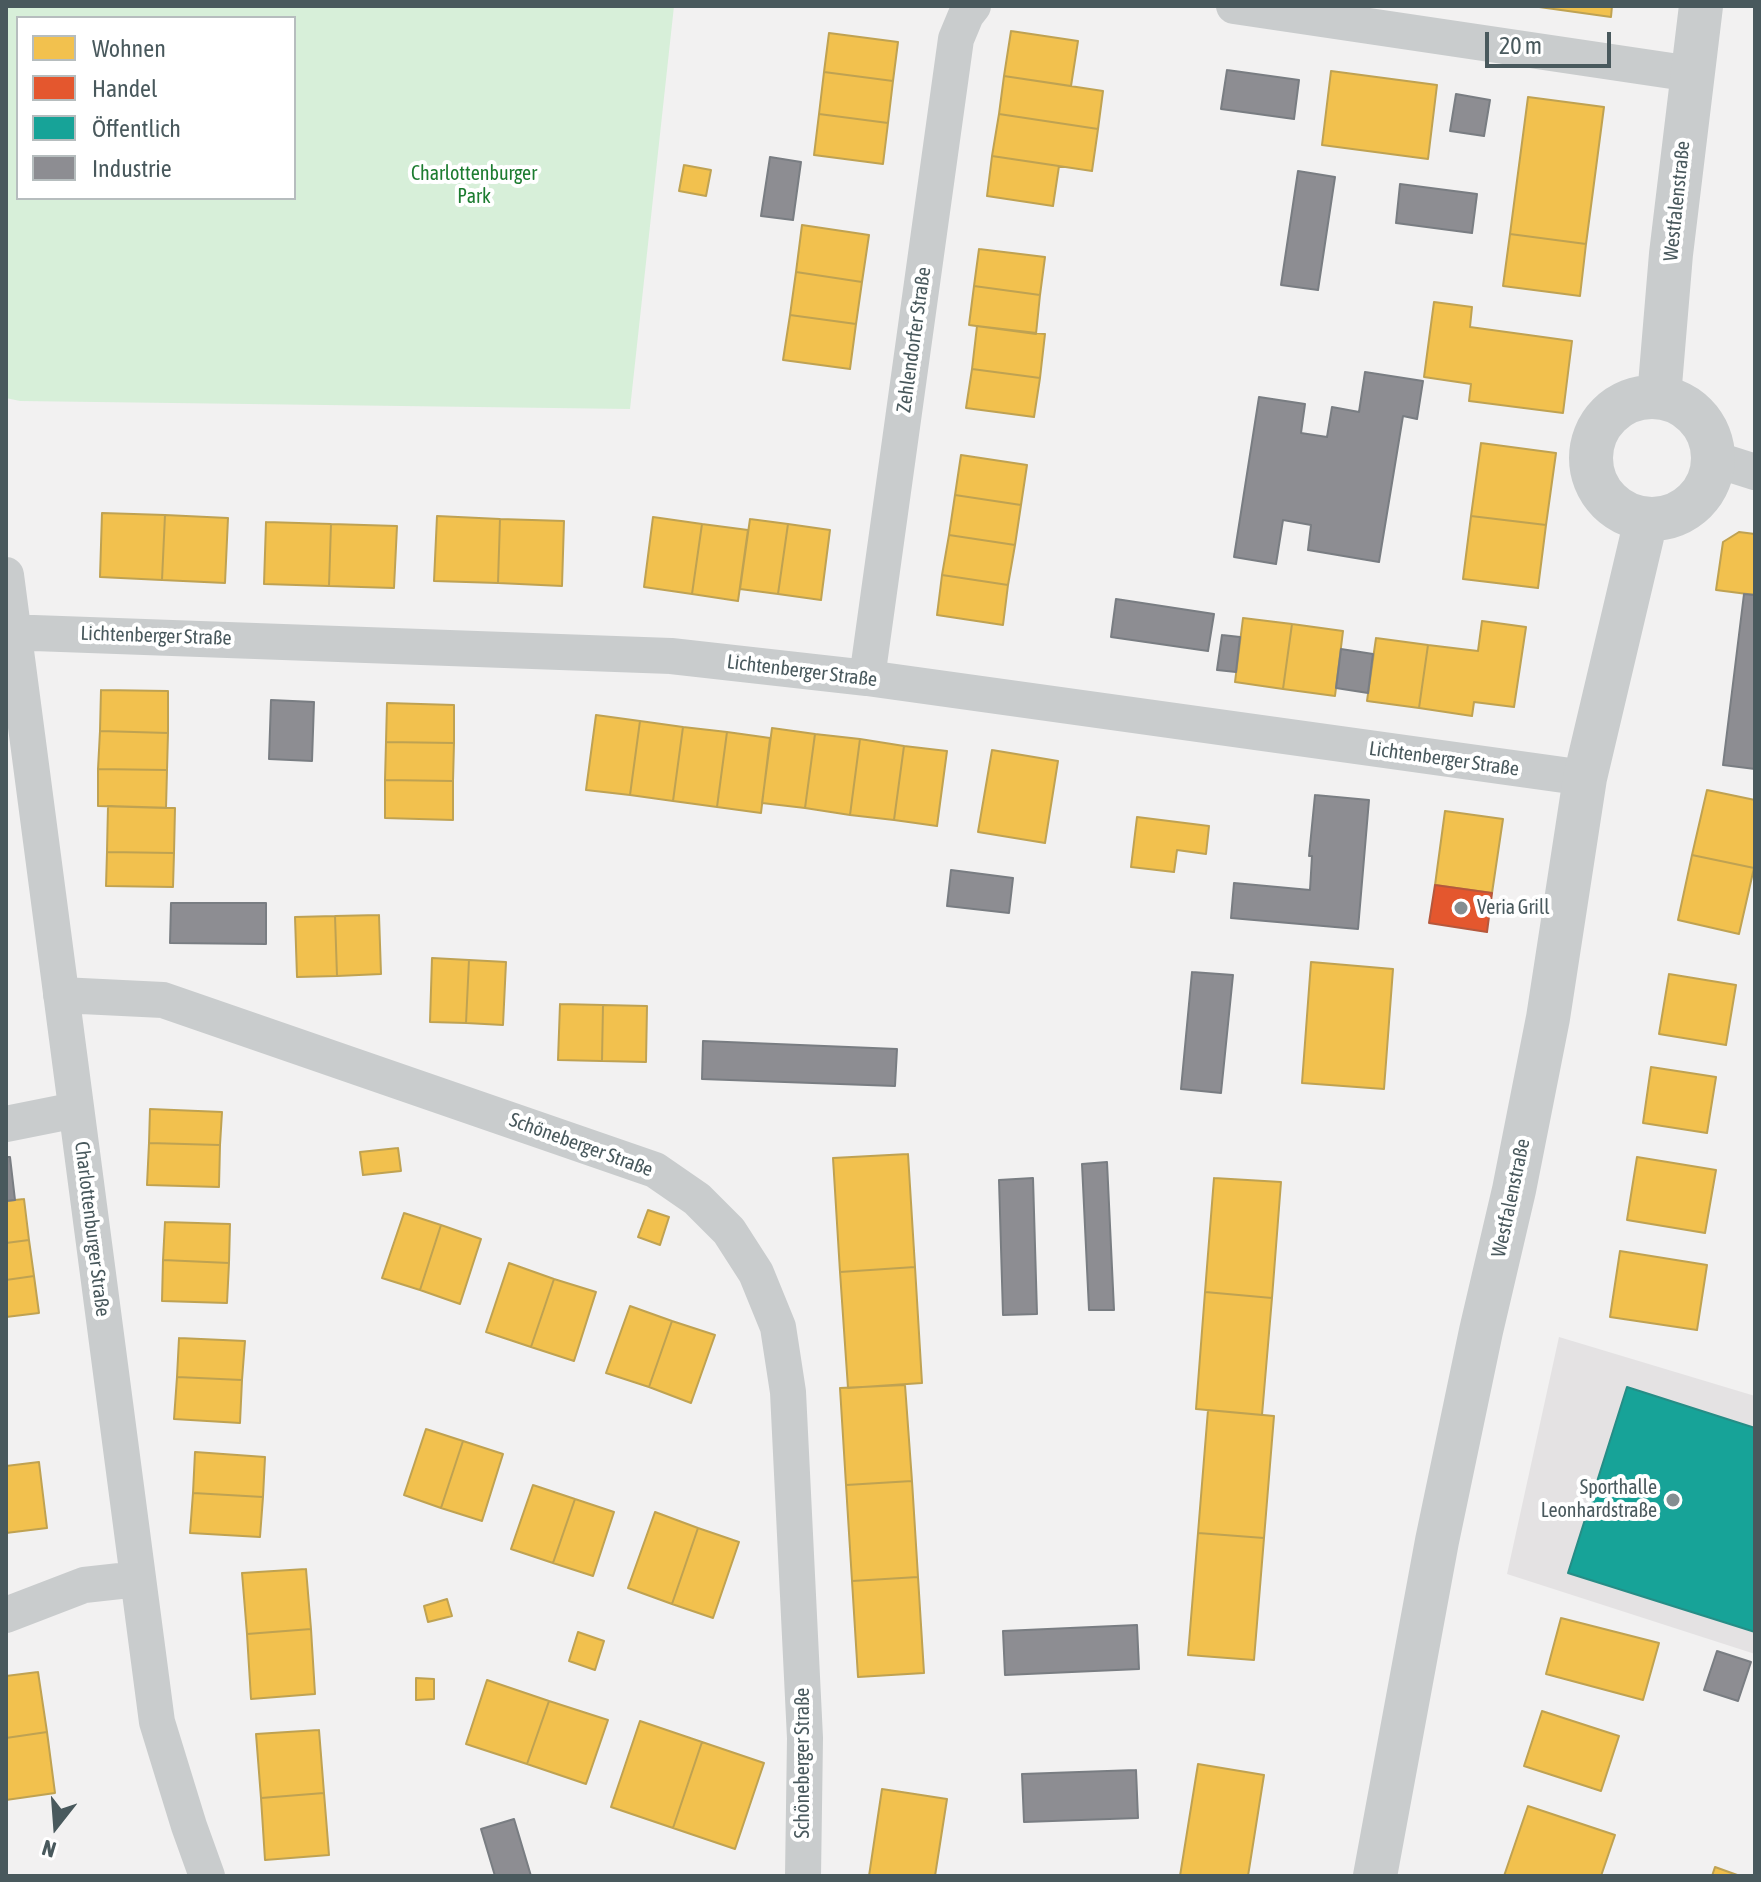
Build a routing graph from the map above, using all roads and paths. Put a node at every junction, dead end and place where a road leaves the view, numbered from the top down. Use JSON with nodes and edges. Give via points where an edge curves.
{"nodes":[{"id":1,"x":973,"y":6,"type":"edge"},
{"id":2,"x":1234,"y":6,"type":"edge"},
{"id":3,"x":1701,"y":6,"type":"edge"},
{"id":4,"x":1692,"y":74,"type":"junction"},
{"id":5,"x":1659,"y":397,"type":"junction"},
{"id":6,"x":1714,"y":459,"type":"junction"},
{"id":7,"x":1755,"y":472,"type":"edge"},
{"id":8,"x":1646,"y":520,"type":"junction"},
{"id":9,"x":6,"y":575,"type":"edge"},
{"id":10,"x":10,"y":631,"type":"edge"},
{"id":11,"x":867,"y":678,"type":"junction"},
{"id":12,"x":1585,"y":778,"type":"junction"},
{"id":13,"x":61,"y":995,"type":"junction"},
{"id":14,"x":76,"y":1110,"type":"junction"},
{"id":15,"x":6,"y":1124,"type":"edge"},
{"id":16,"x":138,"y":1579,"type":"junction"},
{"id":17,"x":6,"y":1615,"type":"edge"},
{"id":18,"x":207,"y":1876,"type":"edge"},
{"id":19,"x":803,"y":1876,"type":"edge"},
{"id":20,"x":1375,"y":1876,"type":"edge"}],
"edges":[{"from":1,"to":11,"type":"street","name":"Zehlendorfer Straße","via":[[956,39]]},
{"from":2,"to":4,"type":"street"},
{"from":3,"to":4,"type":"main road","name":"Westfalenstraße"},
{"from":4,"to":5,"type":"main road","name":"Westfalenstraße"},
{"from":5,"to":6,"type":"main road","via":[[1677,401],[1699,418],[1712,441]]},
{"from":5,"to":8,"type":"main road","via":[[1621,404],[1606,416],[1591,451],[1599,489],[1627,515]]},
{"from":6,"to":7,"type":"street"},
{"from":6,"to":8,"type":"main road","via":[[1708,484],[1694,504],[1672,517]]},
{"from":8,"to":12,"type":"main road","name":"Westfalenstraße"},
{"from":9,"to":10,"type":"street","name":"Charlottenburger Straße"},
{"from":10,"to":11,"type":"street","name":"Lichtenberger Straße","via":[[671,656]]},
{"from":10,"to":13,"type":"street","name":"Charlottenburger Straße"},
{"from":11,"to":12,"type":"street","name":"Lichtenberger Straße"},
{"from":12,"to":20,"type":"main road","name":"Westfalenstraße","via":[[1548,1018],[1437,1541]]},
{"from":13,"to":14,"type":"street","name":"Charlottenburger Straße"},
{"from":13,"to":19,"type":"street","name":"Schöneberger Straße","via":[[163,1000],[633,1162],[655,1170],[697,1199],[729,1231],[756,1273],[778,1327],[788,1392],[805,1738]]},
{"from":14,"to":15,"type":"street"},
{"from":14,"to":16,"type":"street","name":"Charlottenburger Straße"},
{"from":16,"to":17,"type":"street","via":[[84,1585]]},
{"from":16,"to":18,"type":"street","name":"Charlottenburger Straße","via":[[157,1722]]}]}
